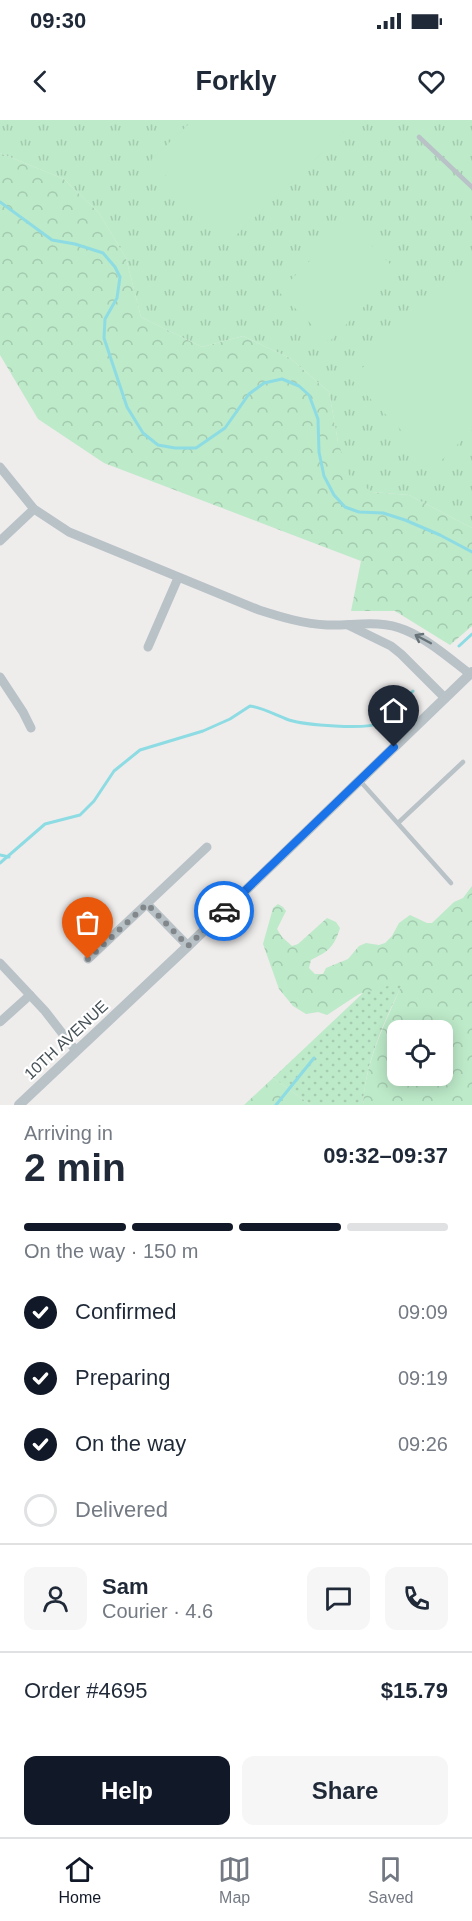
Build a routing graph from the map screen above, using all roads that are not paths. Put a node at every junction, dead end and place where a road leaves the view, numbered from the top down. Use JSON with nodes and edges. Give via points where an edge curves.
{"nodes":[{"id":1,"x":419,"y":137,"type":"dead end"},
{"id":2,"x":472,"y":187,"type":"edge"},
{"id":3,"x":0,"y":467,"type":"edge"},
{"id":4,"x":33,"y":509,"type":"junction"},
{"id":5,"x":0,"y":541,"type":"edge"},
{"id":6,"x":178,"y":578,"type":"junction"},
{"id":7,"x":346,"y":624,"type":"junction"},
{"id":8,"x":148,"y":646,"type":"dead end"},
{"id":9,"x":471,"y":673,"type":"edge"},
{"id":10,"x":0,"y":677,"type":"edge"},
{"id":11,"x":445,"y":698,"type":"junction"},
{"id":12,"x":31,"y":728,"type":"dead end"},
{"id":13,"x":463,"y":762,"type":"dead end"},
{"id":14,"x":359,"y":780,"type":"junction"},
{"id":15,"x":398,"y":823,"type":"junction"},
{"id":16,"x":207,"y":847,"type":"dead end"},
{"id":17,"x":451,"y":883,"type":"dead end"},
{"id":18,"x":147,"y":904,"type":"junction"},
{"id":19,"x":188,"y":946,"type":"junction"},
{"id":20,"x":88,"y":959,"type":"dead end"},
{"id":21,"x":0,"y":963,"type":"edge"},
{"id":22,"x":30,"y":995,"type":"junction"},
{"id":23,"x":0,"y":1022,"type":"edge"},
{"id":24,"x":76,"y":1050,"type":"junction"},
{"id":25,"x":19,"y":1105,"type":"edge"}],
"edges":[{"from":1,"to":2,"type":"lane"},
{"from":3,"to":4,"type":"street"},
{"from":4,"to":5,"type":"street"},
{"from":4,"to":6,"type":"street","via":[[69,532]]},
{"from":6,"to":7,"type":"street","via":[[288,619]]},
{"from":6,"to":8,"type":"street"},
{"from":9,"to":7,"type":"street","one_way":true,"via":[[404,629],[381,623]]},
{"from":7,"to":11,"type":"street","via":[[391,646]]},
{"from":9,"to":11,"type":"street","name":"10TH AVENUE"},
{"from":10,"to":12,"type":"street"},
{"from":11,"to":14,"type":"street","name":"10TH AVENUE"},
{"from":13,"to":15,"type":"lane"},
{"from":14,"to":15,"type":"lane"},
{"from":14,"to":19,"type":"street","name":"10TH AVENUE"},
{"from":15,"to":17,"type":"lane"},
{"from":16,"to":18,"type":"street"},
{"from":18,"to":19,"type":"street"},
{"from":18,"to":20,"type":"street"},
{"from":19,"to":24,"type":"street","name":"10TH AVENUE"},
{"from":21,"to":22,"type":"street"},
{"from":22,"to":23,"type":"street"},
{"from":22,"to":24,"type":"street"},
{"from":24,"to":25,"type":"street","name":"10TH AVENUE"}]}
